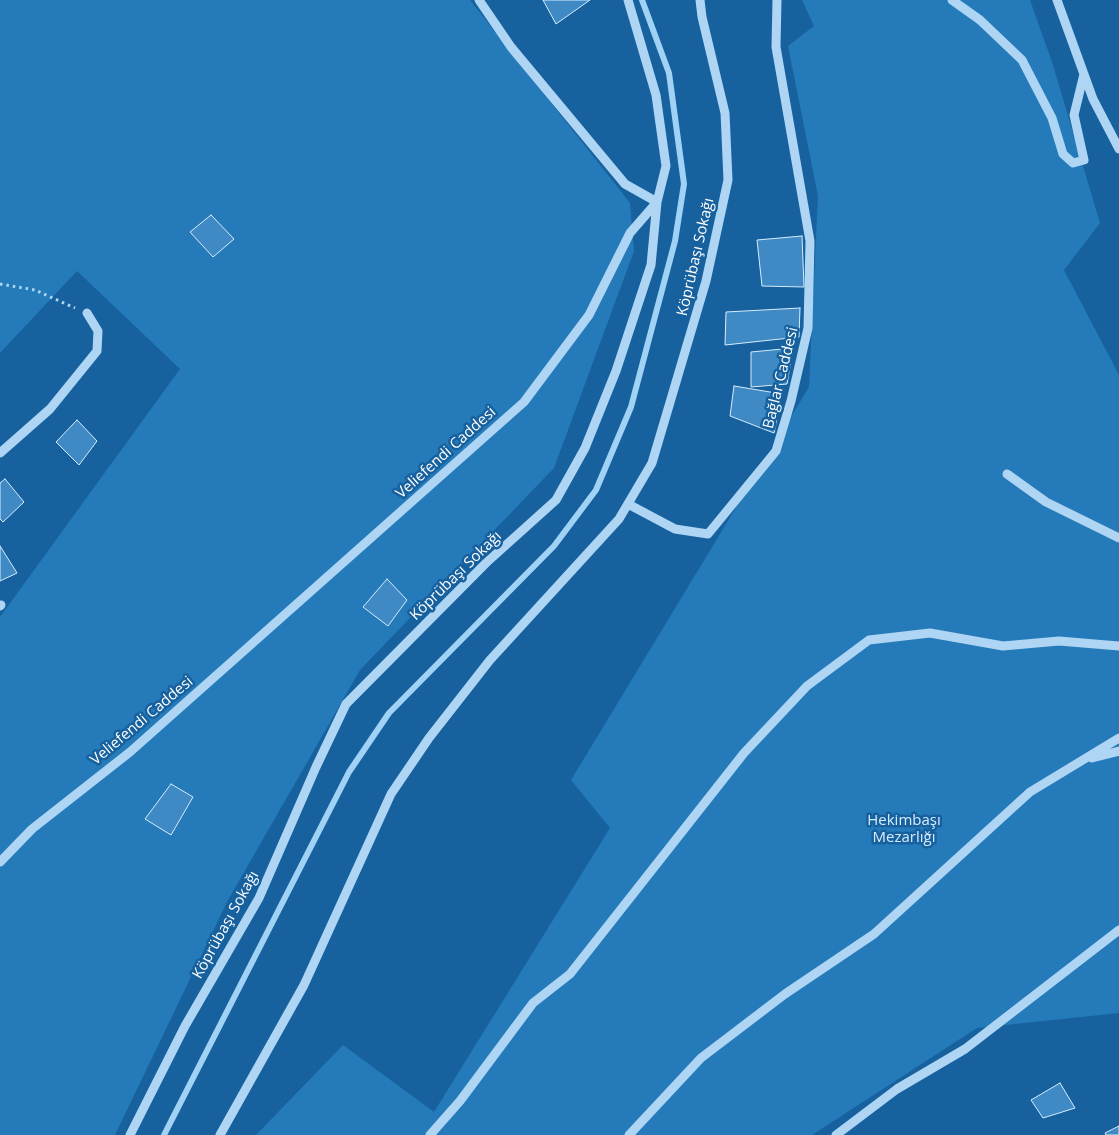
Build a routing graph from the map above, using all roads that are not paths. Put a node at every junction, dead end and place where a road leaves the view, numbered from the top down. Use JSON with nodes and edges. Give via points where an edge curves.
{"nodes":[{"id":1,"x":479,"y":0,"type":"edge"},
{"id":2,"x":628,"y":0,"type":"edge"},
{"id":3,"x":700,"y":0,"type":"edge"},
{"id":4,"x":777,"y":0,"type":"edge"},
{"id":5,"x":952,"y":0,"type":"edge"},
{"id":6,"x":1057,"y":0,"type":"edge"},
{"id":7,"x":1084,"y":74,"type":"junction"},
{"id":8,"x":1119,"y":149,"type":"edge"},
{"id":9,"x":656,"y":202,"type":"junction"},
{"id":10,"x":87,"y":313,"type":"road end"},
{"id":11,"x":0,"y":453,"type":"edge"},
{"id":12,"x":1007,"y":474,"type":"dead end"},
{"id":13,"x":628,"y":504,"type":"junction"},
{"id":14,"x":1119,"y":538,"type":"edge"},
{"id":15,"x":1119,"y":646,"type":"edge"},
{"id":16,"x":1119,"y":738,"type":"edge"},
{"id":17,"x":1119,"y":751,"type":"edge"},
{"id":18,"x":1082,"y":761,"type":"junction"},
{"id":19,"x":0,"y":862,"type":"edge"},
{"id":20,"x":1119,"y":930,"type":"edge"},
{"id":21,"x":130,"y":1135,"type":"edge"},
{"id":22,"x":220,"y":1135,"type":"edge"},
{"id":23,"x":430,"y":1135,"type":"edge"},
{"id":24,"x":628,"y":1135,"type":"edge"},
{"id":25,"x":836,"y":1135,"type":"edge"}],
"edges":[{"from":1,"to":9,"type":"street","via":[[511,47],[625,184]]},
{"from":2,"to":9,"type":"street","name":"Köprübaşı Sokağı","via":[[656,95],[666,166]]},
{"from":3,"to":13,"type":"street","name":"Köprübaşı Sokağı","via":[[726,113],[728,180],[706,281],[676,388],[652,463]]},
{"from":4,"to":13,"type":"street","name":"Bağlar Caddesi","via":[[776,47],[810,241],[808,328],[791,401],[776,451],[708,534],[674,529]]},
{"from":5,"to":7,"type":"street","via":[[980,20],[1022,60],[1052,118],[1063,154],[1072,163],[1084,160],[1074,114]]},
{"from":6,"to":7,"type":"street"},
{"from":7,"to":8,"type":"street"},
{"from":9,"to":19,"type":"street","name":"Veliefendi Caddesi","via":[[630,233],[589,315],[524,402],[130,752],[32,829]]},
{"from":9,"to":21,"type":"street","name":"Köprübaşı Sokağı","via":[[651,265],[616,371],[585,448],[556,500],[486,563],[346,704],[259,898],[185,1026]]},
{"from":10,"to":11,"type":"street","via":[[98,331],[96,351],[50,409]]},
{"from":12,"to":14,"type":"street","via":[[1046,502]]},
{"from":13,"to":22,"type":"street","name":"Köprübaşı Sokağı","via":[[619,520],[490,660],[429,738],[391,794],[304,985]]},
{"from":15,"to":23,"type":"street","via":[[1059,641],[1003,646],[930,633],[869,640],[807,686],[744,753],[605,932],[570,974],[533,1003],[460,1101]]},
{"from":16,"to":18,"type":"street"},
{"from":17,"to":18,"type":"street"},
{"from":18,"to":24,"type":"street","via":[[1030,792],[874,934],[785,994],[701,1058]]},
{"from":20,"to":25,"type":"street","via":[[965,1049],[897,1089]]}]}
